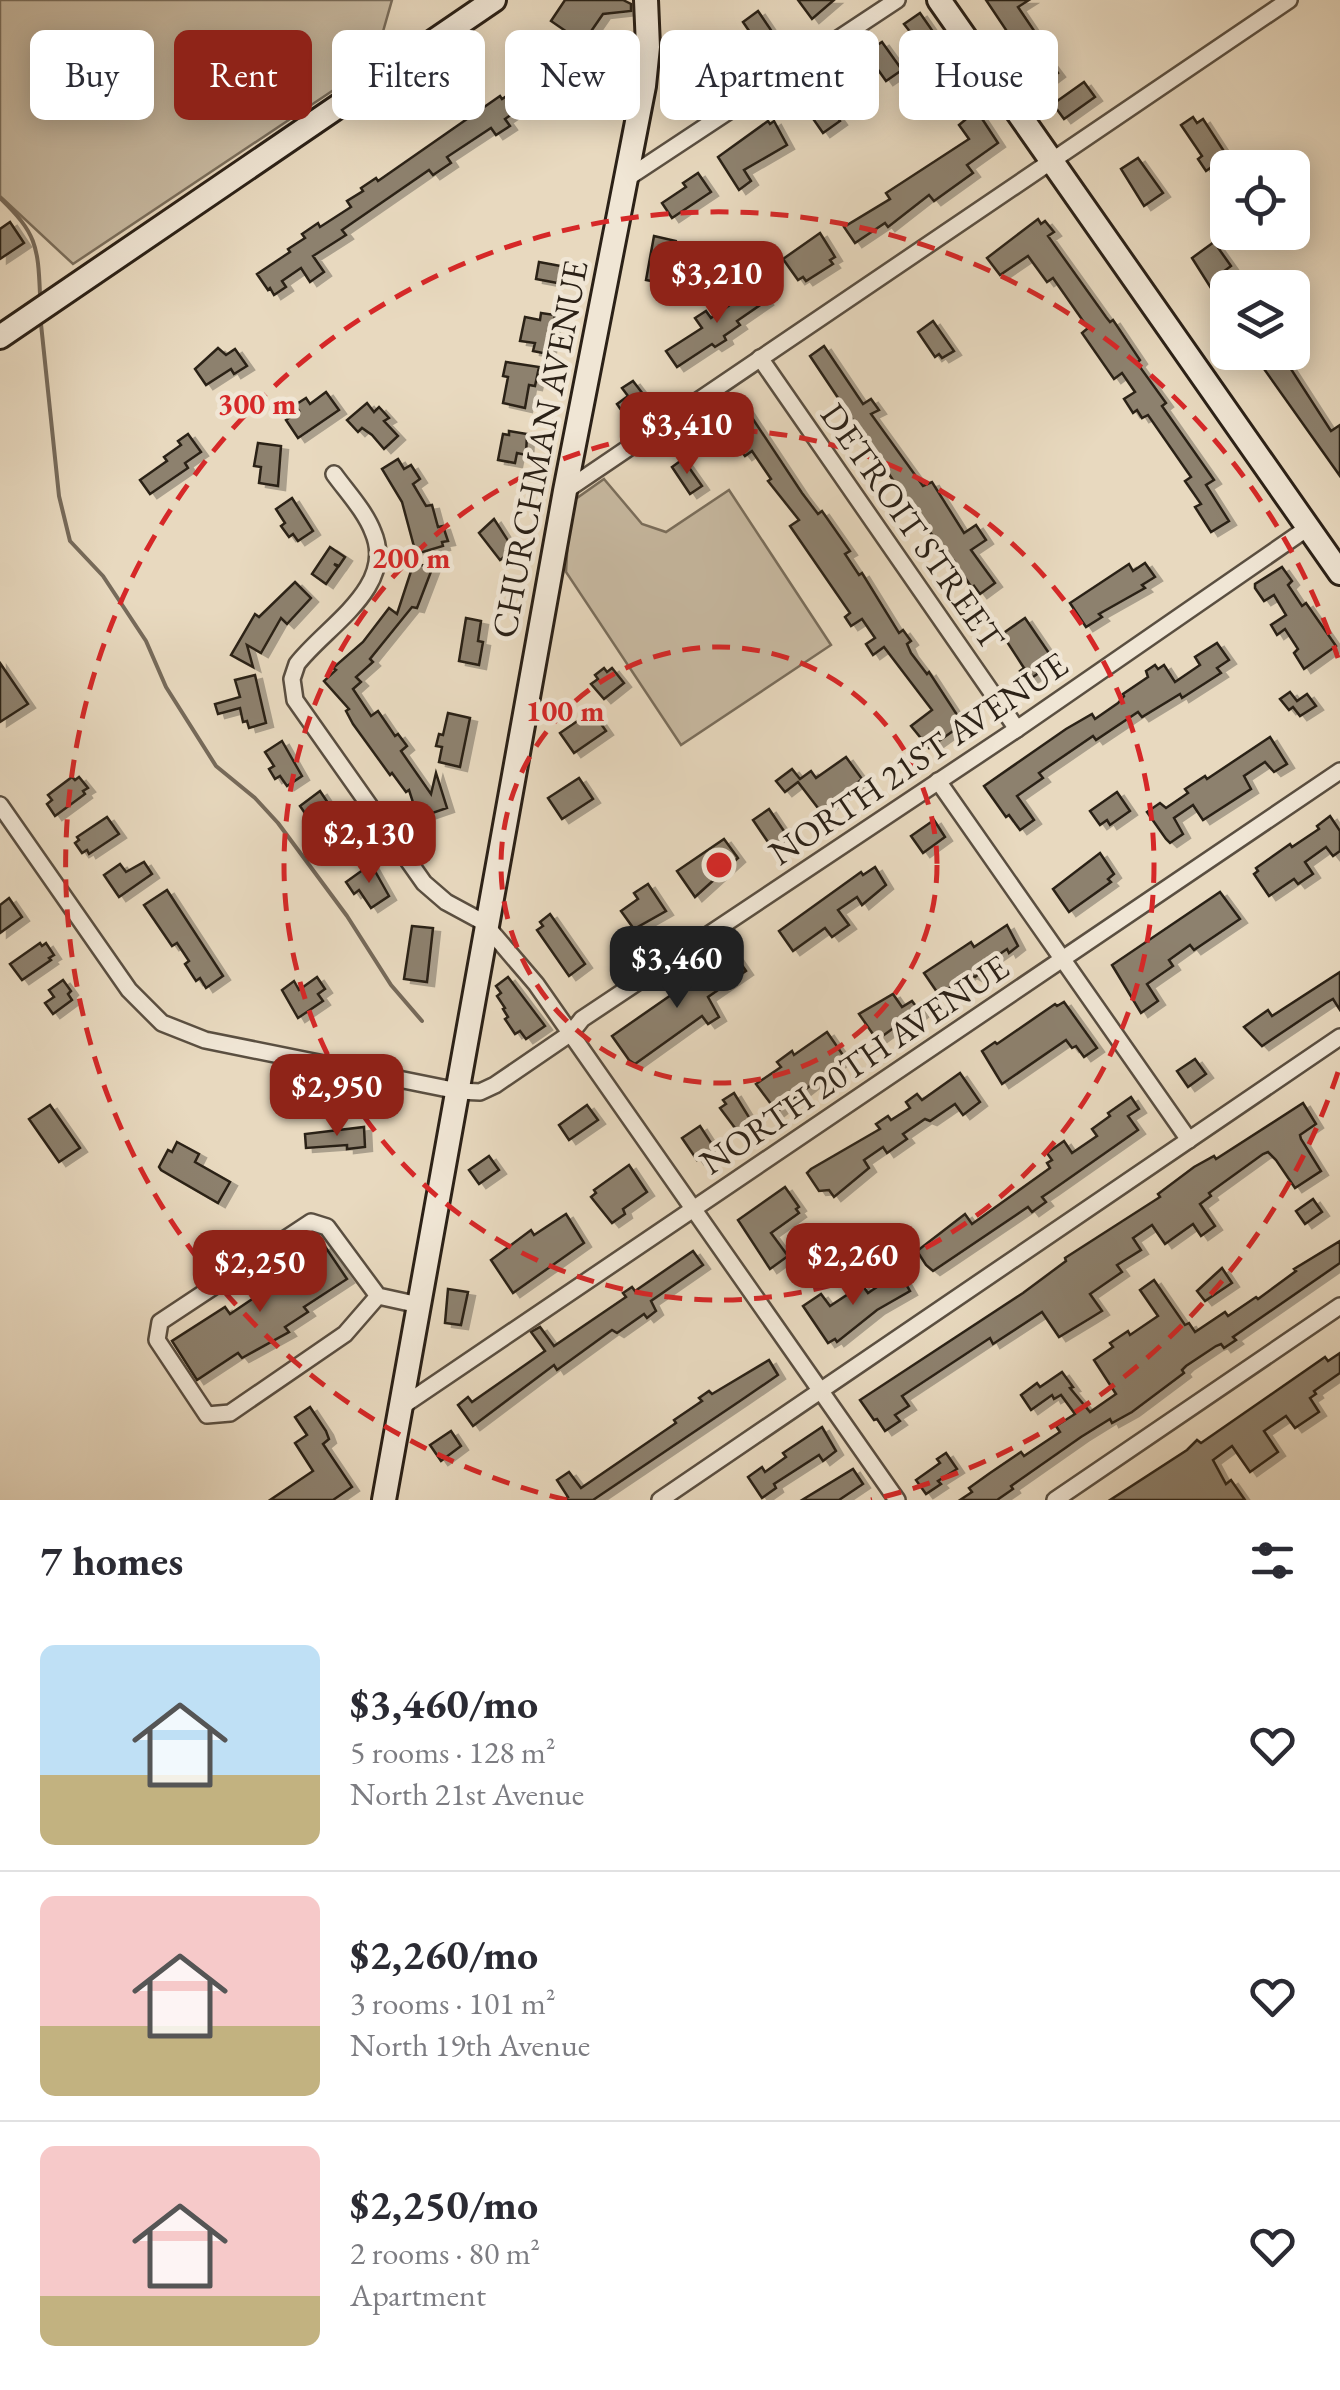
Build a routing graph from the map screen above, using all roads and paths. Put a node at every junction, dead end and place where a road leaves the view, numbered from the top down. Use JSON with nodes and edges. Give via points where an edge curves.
{"nodes":[{"id":1,"x":494,"y":0,"type":"edge"},
{"id":2,"x":646,"y":0,"type":"edge"},
{"id":3,"x":896,"y":0,"type":"edge"},
{"id":4,"x":939,"y":0,"type":"edge"},
{"id":5,"x":1289,"y":0,"type":"edge"},
{"id":6,"x":1052,"y":161,"type":"junction"},
{"id":7,"x":626,"y":180,"type":"junction"},
{"id":8,"x":0,"y":337,"type":"edge"},
{"id":9,"x":760,"y":358,"type":"junction"},
{"id":10,"x":334,"y":474,"type":"dead end"},
{"id":11,"x":565,"y":491,"type":"junction"},
{"id":12,"x":1309,"y":528,"type":"junction"},
{"id":13,"x":1340,"y":573,"type":"edge"},
{"id":14,"x":1017,"y":729,"type":"junction"},
{"id":15,"x":1340,"y":771,"type":"edge"},
{"id":16,"x":938,"y":781,"type":"junction"},
{"id":17,"x":0,"y":805,"type":"edge"},
{"id":18,"x":487,"y":927,"type":"junction"},
{"id":19,"x":1063,"y":959,"type":"junction"},
{"id":20,"x":571,"y":1032,"type":"junction"},
{"id":21,"x":1340,"y":1037,"type":"edge"},
{"id":22,"x":458,"y":1091,"type":"junction"},
{"id":23,"x":1189,"y":1140,"type":"junction"},
{"id":24,"x":694,"y":1209,"type":"junction"},
{"id":25,"x":378,"y":1296,"type":"junction"},
{"id":26,"x":420,"y":1306,"type":"junction"},
{"id":27,"x":1340,"y":1306,"type":"edge"},
{"id":28,"x":821,"y":1391,"type":"junction"},
{"id":29,"x":402,"y":1407,"type":"junction"},
{"id":30,"x":384,"y":1500,"type":"edge"},
{"id":31,"x":660,"y":1500,"type":"edge"},
{"id":32,"x":897,"y":1500,"type":"edge"},
{"id":33,"x":1056,"y":1500,"type":"edge"}],
"edges":[{"from":1,"to":8,"type":"main road"},
{"from":2,"to":7,"type":"main road","name":"CHURCHMAN AVENUE","via":[[648,48]]},
{"from":3,"to":7,"type":"street"},
{"from":4,"to":6,"type":"main road"},
{"from":5,"to":6,"type":"street"},
{"from":6,"to":9,"type":"street"},
{"from":6,"to":12,"type":"main road"},
{"from":7,"to":11,"type":"main road","name":"CHURCHMAN AVENUE"},
{"from":9,"to":11,"type":"street"},
{"from":9,"to":14,"type":"street","name":"DETROIT STREET"},
{"from":10,"to":18,"type":"street","via":[[369,522],[378,563],[365,590],[297,664],[294,694],[424,882]]},
{"from":11,"to":18,"type":"main road","name":"CHURCHMAN AVENUE"},
{"from":12,"to":13,"type":"main road"},
{"from":12,"to":14,"type":"street","name":"NORTH 21ST AVENUE"},
{"from":14,"to":16,"type":"street","name":"NORTH 21ST AVENUE"},
{"from":15,"to":19,"type":"street","name":"NORTH 20TH AVENUE"},
{"from":16,"to":19,"type":"street"},
{"from":16,"to":20,"type":"street","name":"NORTH 21ST AVENUE"},
{"from":17,"to":22,"type":"street","via":[[129,990],[162,1023],[205,1040]]},
{"from":18,"to":20,"type":"street"},
{"from":18,"to":22,"type":"main road","name":"CHURCHMAN AVENUE"},
{"from":19,"to":23,"type":"street"},
{"from":19,"to":24,"type":"street","name":"NORTH 20TH AVENUE"},
{"from":20,"to":22,"type":"street","name":"NORTH 21ST AVENUE","via":[[495,1085]]},
{"from":20,"to":24,"type":"street"},
{"from":21,"to":23,"type":"street"},
{"from":22,"to":26,"type":"main road","name":"CHURCHMAN AVENUE"},
{"from":23,"to":28,"type":"street"},
{"from":24,"to":28,"type":"street"},
{"from":24,"to":29,"type":"street","name":"NORTH 20TH AVENUE"},
{"from":25,"to":25,"type":"street","via":[[327,1227],[311,1222],[160,1322],[157,1340],[208,1415],[230,1413],[345,1334]]},
{"from":25,"to":26,"type":"street"},
{"from":26,"to":29,"type":"main road","name":"CHURCHMAN AVENUE"},
{"from":27,"to":33,"type":"street"},
{"from":28,"to":31,"type":"street"},
{"from":28,"to":32,"type":"street"},
{"from":29,"to":30,"type":"main road","name":"CHURCHMAN AVENUE"}]}
